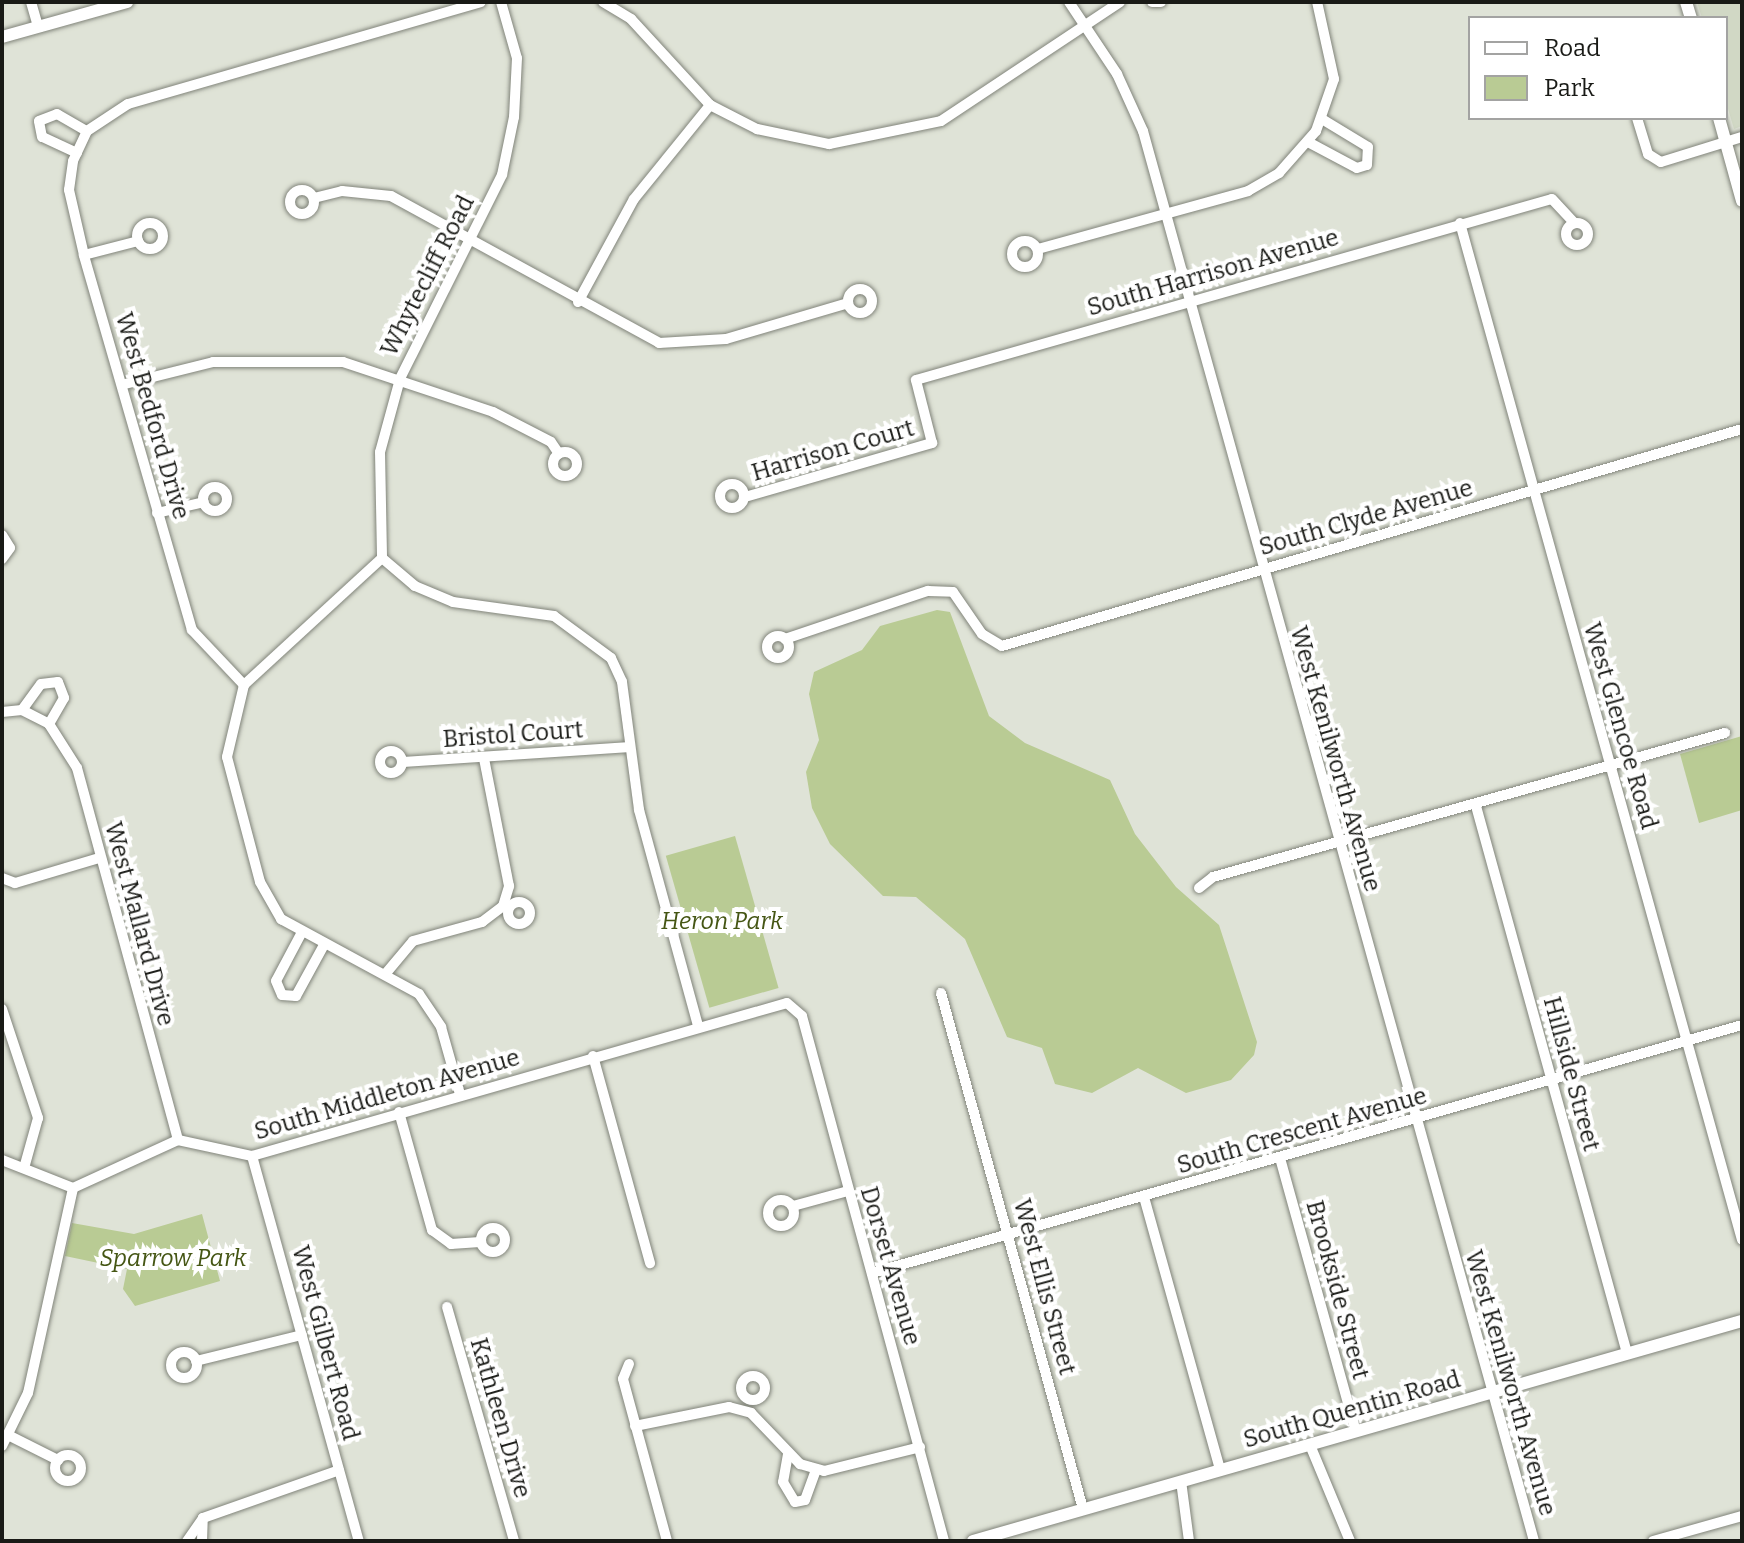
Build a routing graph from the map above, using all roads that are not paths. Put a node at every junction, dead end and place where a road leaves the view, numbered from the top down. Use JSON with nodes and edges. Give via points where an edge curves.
{"nodes":[{"id":1,"x":31,"y":2,"type":"edge"},
{"id":2,"x":127,"y":2,"type":"edge"},
{"id":3,"x":481,"y":2,"type":"edge"},
{"id":4,"x":501,"y":2,"type":"edge"},
{"id":5,"x":603,"y":2,"type":"edge"},
{"id":6,"x":1069,"y":2,"type":"edge"},
{"id":7,"x":1120,"y":2,"type":"edge"},
{"id":8,"x":1152,"y":2,"type":"edge"},
{"id":9,"x":1161,"y":2,"type":"edge"},
{"id":10,"x":1317,"y":2,"type":"edge"},
{"id":11,"x":615,"y":5,"type":"edge"},
{"id":12,"x":1086,"y":25,"type":"junction"},
{"id":13,"x":38,"y":27,"type":"junction"},
{"id":14,"x":2,"y":37,"type":"edge"},
{"id":15,"x":710,"y":105,"type":"junction"},
{"id":16,"x":1322,"y":119,"type":"junction"},
{"id":17,"x":1638,"y":120,"type":"edge"},
{"id":18,"x":1720,"y":120,"type":"edge"},
{"id":19,"x":85,"y":135,"type":"junction"},
{"id":20,"x":1742,"y":137,"type":"edge"},
{"id":21,"x":1308,"y":142,"type":"junction"},
{"id":22,"x":1726,"y":142,"type":"junction"},
{"id":23,"x":77,"y":153,"type":"junction"},
{"id":24,"x":314,"y":198,"type":"dead end"},
{"id":25,"x":1742,"y":201,"type":"edge"},
{"id":26,"x":1166,"y":212,"type":"junction"},
{"id":27,"x":1460,"y":223,"type":"junction"},
{"id":28,"x":1574,"y":223,"type":"dead end"},
{"id":29,"x":467,"y":239,"type":"junction"},
{"id":30,"x":138,"y":241,"type":"dead end"},
{"id":31,"x":1038,"y":249,"type":"dead end"},
{"id":32,"x":84,"y":255,"type":"junction"},
{"id":33,"x":1187,"y":301,"type":"junction"},
{"id":34,"x":578,"y":302,"type":"junction"},
{"id":35,"x":848,"y":303,"type":"dead end"},
{"id":36,"x":400,"y":379,"type":"junction"},
{"id":37,"x":125,"y":384,"type":"junction"},
{"id":38,"x":1742,"y":429,"type":"edge"},
{"id":39,"x":932,"y":443,"type":"joint"},
{"id":40,"x":559,"y":454,"type":"dead end"},
{"id":41,"x":1533,"y":490,"type":"junction"},
{"id":42,"x":745,"y":497,"type":"dead end"},
{"id":43,"x":204,"y":502,"type":"dead end"},
{"id":44,"x":157,"y":513,"type":"junction"},
{"id":45,"x":2,"y":535,"type":"edge"},
{"id":46,"x":382,"y":558,"type":"junction"},
{"id":47,"x":2,"y":559,"type":"edge"},
{"id":48,"x":1259,"y":570,"type":"junction"},
{"id":49,"x":785,"y":639,"type":"dead end"},
{"id":50,"x":244,"y":685,"type":"junction"},
{"id":51,"x":22,"y":710,"type":"junction"},
{"id":52,"x":2,"y":712,"type":"edge"},
{"id":53,"x":49,"y":724,"type":"junction"},
{"id":54,"x":1725,"y":733,"type":"dead end"},
{"id":55,"x":626,"y":747,"type":"junction"},
{"id":56,"x":484,"y":758,"type":"junction"},
{"id":57,"x":403,"y":762,"type":"dead end"},
{"id":58,"x":1611,"y":768,"type":"junction"},
{"id":59,"x":1476,"y":806,"type":"junction"},
{"id":60,"x":1339,"y":843,"type":"junction"},
{"id":61,"x":99,"y":858,"type":"junction"},
{"id":62,"x":2,"y":878,"type":"edge"},
{"id":63,"x":1199,"y":888,"type":"dead end"},
{"id":64,"x":302,"y":932,"type":"junction"},
{"id":65,"x":325,"y":943,"type":"junction"},
{"id":66,"x":387,"y":972,"type":"junction"},
{"id":67,"x":941,"y":993,"type":"dead end"},
{"id":68,"x":793,"y":1005,"type":"joint"},
{"id":69,"x":2,"y":1009,"type":"edge"},
{"id":70,"x":7,"y":1025,"type":"edge"},
{"id":71,"x":1742,"y":1025,"type":"edge"},
{"id":72,"x":698,"y":1026,"type":"junction"},
{"id":73,"x":1687,"y":1041,"type":"junction"},
{"id":74,"x":593,"y":1056,"type":"junction"},
{"id":75,"x":1552,"y":1080,"type":"junction"},
{"id":76,"x":460,"y":1094,"type":"junction"},
{"id":77,"x":399,"y":1112,"type":"junction"},
{"id":78,"x":1416,"y":1119,"type":"junction"},
{"id":79,"x":178,"y":1140,"type":"junction"},
{"id":80,"x":252,"y":1156,"type":"junction"},
{"id":81,"x":1280,"y":1158,"type":"junction"},
{"id":82,"x":2,"y":1160,"type":"edge"},
{"id":83,"x":24,"y":1168,"type":"junction"},
{"id":84,"x":73,"y":1188,"type":"junction"},
{"id":85,"x":848,"y":1191,"type":"junction"},
{"id":86,"x":1144,"y":1197,"type":"junction"},
{"id":87,"x":793,"y":1206,"type":"dead end"},
{"id":88,"x":1011,"y":1237,"type":"junction"},
{"id":89,"x":1742,"y":1240,"type":"edge"},
{"id":90,"x":480,"y":1242,"type":"dead end"},
{"id":91,"x":650,"y":1263,"type":"dead end"},
{"id":92,"x":872,"y":1273,"type":"junction"},
{"id":93,"x":447,"y":1307,"type":"dead end"},
{"id":94,"x":1742,"y":1321,"type":"edge"},
{"id":95,"x":302,"y":1335,"type":"junction"},
{"id":96,"x":1627,"y":1353,"type":"junction"},
{"id":97,"x":196,"y":1361,"type":"dead end"},
{"id":98,"x":629,"y":1364,"type":"dead end"},
{"id":99,"x":1491,"y":1393,"type":"junction"},
{"id":100,"x":748,"y":1399,"type":"dead end"},
{"id":101,"x":743,"y":1411,"type":"junction"},
{"id":102,"x":635,"y":1426,"type":"junction"},
{"id":103,"x":1356,"y":1432,"type":"junction"},
{"id":104,"x":10,"y":1436,"type":"junction"},
{"id":105,"x":1310,"y":1445,"type":"junction"},
{"id":106,"x":2,"y":1446,"type":"edge"},
{"id":107,"x":920,"y":1447,"type":"junction"},
{"id":108,"x":788,"y":1454,"type":"junction"},
{"id":109,"x":58,"y":1460,"type":"dead end"},
{"id":110,"x":816,"y":1469,"type":"junction"},
{"id":111,"x":339,"y":1470,"type":"junction"},
{"id":112,"x":1220,"y":1470,"type":"junction"},
{"id":113,"x":1181,"y":1481,"type":"junction"},
{"id":114,"x":1083,"y":1509,"type":"junction"},
{"id":115,"x":1742,"y":1516,"type":"edge"},
{"id":116,"x":203,"y":1518,"type":"junction"},
{"id":117,"x":187,"y":1541,"type":"edge"},
{"id":118,"x":202,"y":1541,"type":"edge"},
{"id":119,"x":359,"y":1541,"type":"edge"},
{"id":120,"x":514,"y":1541,"type":"edge"},
{"id":121,"x":667,"y":1541,"type":"edge"},
{"id":122,"x":944,"y":1541,"type":"edge"},
{"id":123,"x":973,"y":1541,"type":"edge"},
{"id":124,"x":1189,"y":1541,"type":"edge"},
{"id":125,"x":1350,"y":1541,"type":"edge"},
{"id":126,"x":1534,"y":1541,"type":"edge"},
{"id":127,"x":1653,"y":1541,"type":"edge"}],
"edges":[{"from":1,"to":13,"type":"street"},
{"from":2,"to":13,"type":"main road"},
{"from":3,"to":19,"type":"street","via":[[128,104]]},
{"from":4,"to":29,"type":"street","name":"Whytecliff Road","via":[[517,58],[514,117],[502,175]]},
{"from":5,"to":11,"type":"street"},
{"from":6,"to":12,"type":"street","name":"West Kenilworth Avenue"},
{"from":7,"to":12,"type":"street"},
{"from":8,"to":9,"type":"street"},
{"from":10,"to":16,"type":"street","via":[[1334,79]]},
{"from":11,"to":15,"type":"street"},
{"from":12,"to":15,"type":"street","via":[[941,121],[884,138],[793,140]]},
{"from":12,"to":26,"type":"street","name":"West Kenilworth Avenue","via":[[1143,131]]},
{"from":13,"to":14,"type":"main road"},
{"from":15,"to":34,"type":"street","via":[[634,199]]},
{"from":16,"to":21,"type":"street"},
{"from":16,"to":21,"type":"street","via":[[1368,147],[1367,165],[1357,168]]},
{"from":17,"to":22,"type":"street","via":[[1648,154],[1661,162]]},
{"from":18,"to":22,"type":"main road"},
{"from":19,"to":23,"type":"street","name":"West Bedford Drive"},
{"from":19,"to":23,"type":"street","via":[[57,114],[39,121],[42,137]]},
{"from":20,"to":22,"type":"street"},
{"from":21,"to":26,"type":"street","via":[[1279,173],[1248,191]]},
{"from":22,"to":25,"type":"main road"},
{"from":23,"to":32,"type":"street","name":"West Bedford Drive","via":[[69,190]]},
{"from":24,"to":29,"type":"street","via":[[342,191],[391,196]]},
{"from":26,"to":31,"type":"street"},
{"from":26,"to":33,"type":"street","name":"West Kenilworth Avenue"},
{"from":27,"to":28,"type":"street","name":"South Harrison Avenue","via":[[1552,199]]},
{"from":27,"to":33,"type":"street","name":"South Harrison Avenue"},
{"from":27,"to":41,"type":"street","name":"West Glencoe Road"},
{"from":29,"to":34,"type":"street"},
{"from":29,"to":36,"type":"street","name":"Whytecliff Road"},
{"from":30,"to":32,"type":"street"},
{"from":32,"to":37,"type":"street","name":"West Bedford Drive"},
{"from":33,"to":39,"type":"street","name":"South Harrison Avenue","via":[[916,380]]},
{"from":33,"to":48,"type":"street","name":"West Kenilworth Avenue"},
{"from":34,"to":35,"type":"street","via":[[631,333],[684,344]]},
{"from":36,"to":37,"type":"street","via":[[289,357],[213,362]]},
{"from":36,"to":40,"type":"street","via":[[493,412],[551,442]]},
{"from":36,"to":46,"type":"street","name":"Whytecliff Road","via":[[380,452],[375,509]]},
{"from":37,"to":44,"type":"street","name":"West Bedford Drive"},
{"from":38,"to":41,"type":"street","name":"South Clyde Avenue"},
{"from":39,"to":42,"type":"street","name":"Harrison Court"},
{"from":41,"to":48,"type":"street","name":"South Clyde Avenue"},
{"from":41,"to":58,"type":"street","name":"West Glencoe Road"},
{"from":43,"to":44,"type":"street"},
{"from":44,"to":50,"type":"street","name":"West Bedford Drive","via":[[192,630]]},
{"from":45,"to":47,"type":"street","via":[[10,548]]},
{"from":46,"to":50,"type":"street"},
{"from":46,"to":55,"type":"street","via":[[415,586],[453,602],[554,616],[587,634],[622,682]]},
{"from":48,"to":49,"type":"street","name":"South Clyde Avenue","via":[[1002,646],[982,634],[953,592],[928,591]]},
{"from":48,"to":60,"type":"street","name":"West Kenilworth Avenue"},
{"from":50,"to":64,"type":"street","via":[[227,757],[260,882],[281,919]]},
{"from":51,"to":52,"type":"street"},
{"from":51,"to":53,"type":"street"},
{"from":51,"to":53,"type":"street","via":[[41,684],[58,682],[64,698]]},
{"from":53,"to":61,"type":"street","name":"West Mallard Drive","via":[[77,768]]},
{"from":54,"to":58,"type":"street"},
{"from":55,"to":56,"type":"street","name":"Bristol Court"},
{"from":55,"to":72,"type":"street"},
{"from":56,"to":57,"type":"street","name":"Bristol Court"},
{"from":56,"to":66,"type":"street","via":[[509,886],[506,907],[482,922],[413,941]]},
{"from":58,"to":59,"type":"street"},
{"from":58,"to":73,"type":"street","name":"West Glencoe Road"},
{"from":59,"to":60,"type":"street"},
{"from":59,"to":75,"type":"street","name":"Hillside Street"},
{"from":60,"to":63,"type":"street"},
{"from":60,"to":78,"type":"street","name":"West Kenilworth Avenue"},
{"from":61,"to":62,"type":"street","via":[[15,883]]},
{"from":61,"to":79,"type":"street","name":"West Mallard Drive"},
{"from":64,"to":65,"type":"street"},
{"from":64,"to":65,"type":"street","via":[[276,981],[282,995],[296,996]]},
{"from":65,"to":66,"type":"street"},
{"from":66,"to":76,"type":"street","via":[[419,994],[441,1027]]},
{"from":67,"to":88,"type":"street","name":"West Ellis Street"},
{"from":68,"to":72,"type":"street","name":"South Middleton Avenue"},
{"from":68,"to":85,"type":"street","name":"Dorset Avenue"},
{"from":69,"to":70,"type":"street"},
{"from":70,"to":83,"type":"street","via":[[38,1118]]},
{"from":71,"to":73,"type":"street","name":"South Crescent Avenue"},
{"from":72,"to":74,"type":"street","name":"South Middleton Avenue"},
{"from":73,"to":75,"type":"street","name":"South Crescent Avenue"},
{"from":73,"to":89,"type":"street","name":"West Glencoe Road"},
{"from":74,"to":76,"type":"street","name":"South Middleton Avenue"},
{"from":74,"to":91,"type":"street"},
{"from":75,"to":78,"type":"street","name":"South Crescent Avenue"},
{"from":75,"to":96,"type":"street","name":"Hillside Street"},
{"from":76,"to":77,"type":"street","name":"South Middleton Avenue"},
{"from":77,"to":80,"type":"street","name":"South Middleton Avenue"},
{"from":77,"to":90,"type":"street","via":[[432,1230],[451,1244]]},
{"from":78,"to":81,"type":"street","name":"South Crescent Avenue"},
{"from":78,"to":99,"type":"street","name":"West Kenilworth Avenue"},
{"from":79,"to":80,"type":"street","name":"South Middleton Avenue"},
{"from":79,"to":84,"type":"street"},
{"from":80,"to":95,"type":"street","name":"West Gilbert Road"},
{"from":81,"to":86,"type":"street","name":"South Crescent Avenue"},
{"from":81,"to":103,"type":"street","name":"Brookside Street"},
{"from":82,"to":83,"type":"street"},
{"from":83,"to":84,"type":"street"},
{"from":84,"to":104,"type":"street","via":[[28,1393]]},
{"from":85,"to":87,"type":"street"},
{"from":85,"to":92,"type":"street","name":"Dorset Avenue"},
{"from":86,"to":88,"type":"street","name":"South Crescent Avenue"},
{"from":86,"to":112,"type":"street"},
{"from":88,"to":92,"type":"street","name":"South Crescent Avenue"},
{"from":88,"to":114,"type":"street","name":"West Ellis Street"},
{"from":92,"to":107,"type":"street","name":"Dorset Avenue"},
{"from":93,"to":120,"type":"street","name":"Kathleen Drive"},
{"from":94,"to":96,"type":"main road","name":"South Quentin Road"},
{"from":95,"to":97,"type":"street"},
{"from":95,"to":111,"type":"street","name":"West Gilbert Road"},
{"from":96,"to":99,"type":"main road","name":"South Quentin Road"},
{"from":98,"to":102,"type":"street","via":[[623,1379]]},
{"from":99,"to":103,"type":"main road","name":"South Quentin Road"},
{"from":99,"to":126,"type":"street","name":"West Kenilworth Avenue"},
{"from":100,"to":101,"type":"street"},
{"from":101,"to":102,"type":"street","via":[[693,1411]]},
{"from":101,"to":108,"type":"street"},
{"from":102,"to":121,"type":"street"},
{"from":103,"to":105,"type":"main road","name":"South Quentin Road"},
{"from":104,"to":106,"type":"street"},
{"from":104,"to":109,"type":"street"},
{"from":105,"to":112,"type":"main road","name":"South Quentin Road"},
{"from":105,"to":125,"type":"street"},
{"from":107,"to":110,"type":"street"},
{"from":107,"to":122,"type":"street","name":"Dorset Avenue"},
{"from":108,"to":110,"type":"street"},
{"from":108,"to":110,"type":"street","via":[[783,1482],[795,1502],[805,1500]]},
{"from":111,"to":116,"type":"street"},
{"from":111,"to":119,"type":"street","name":"West Gilbert Road"},
{"from":112,"to":113,"type":"main road","name":"South Quentin Road"},
{"from":113,"to":114,"type":"main road","name":"South Quentin Road"},
{"from":113,"to":124,"type":"street"},
{"from":114,"to":123,"type":"main road","name":"South Quentin Road"},
{"from":115,"to":127,"type":"street"},
{"from":116,"to":117,"type":"street"},
{"from":116,"to":118,"type":"street"}]}
